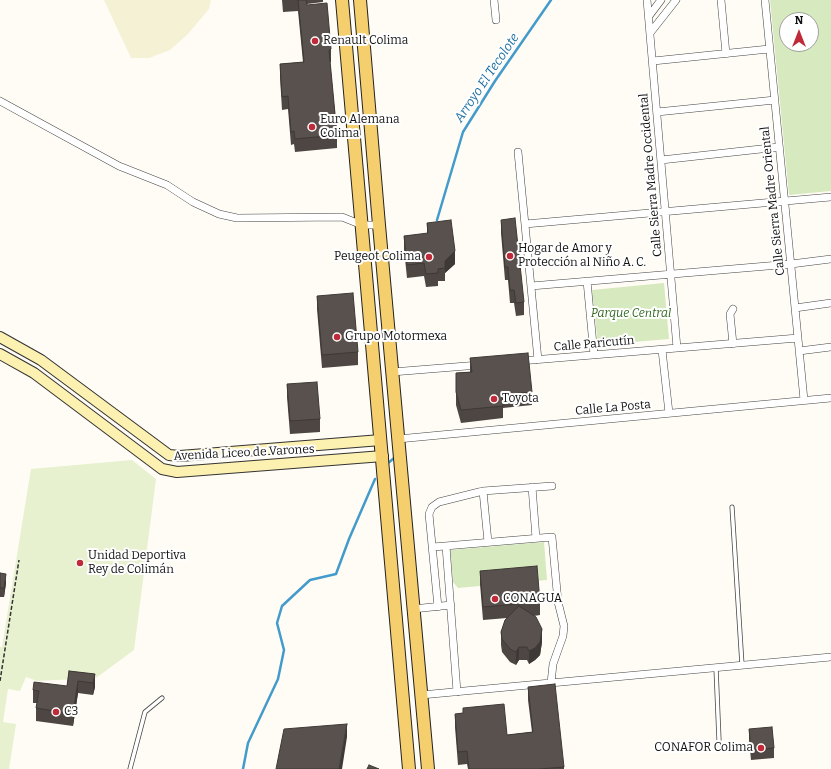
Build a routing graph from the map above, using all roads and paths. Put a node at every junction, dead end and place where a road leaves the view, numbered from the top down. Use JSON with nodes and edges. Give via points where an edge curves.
{"nodes":[{"id":1,"x":342,"y":0,"type":"edge"},
{"id":2,"x":360,"y":0,"type":"edge"},
{"id":3,"x":494,"y":0,"type":"edge"},
{"id":4,"x":647,"y":0,"type":"edge"},
{"id":5,"x":661,"y":0,"type":"edge"},
{"id":6,"x":676,"y":0,"type":"edge"},
{"id":7,"x":721,"y":0,"type":"edge"},
{"id":8,"x":765,"y":0,"type":"edge"},
{"id":9,"x":649,"y":16,"type":"junction"},
{"id":10,"x":496,"y":20,"type":"dead end"},
{"id":11,"x":650,"y":34,"type":"junction"},
{"id":12,"x":769,"y":49,"type":"junction"},
{"id":13,"x":726,"y":54,"type":"junction"},
{"id":14,"x":653,"y":61,"type":"junction"},
{"id":15,"x":774,"y":100,"type":"junction"},
{"id":16,"x":0,"y":101,"type":"edge"},
{"id":17,"x":657,"y":112,"type":"junction"},
{"id":18,"x":779,"y":147,"type":"junction"},
{"id":19,"x":518,"y":152,"type":"dead end"},
{"id":20,"x":661,"y":160,"type":"junction"},
{"id":21,"x":831,"y":197,"type":"edge"},
{"id":22,"x":784,"y":201,"type":"junction"},
{"id":23,"x":666,"y":212,"type":"junction"},
{"id":24,"x":525,"y":224,"type":"junction"},
{"id":25,"x":362,"y":225,"type":"junction"},
{"id":26,"x":378,"y":225,"type":"junction"},
{"id":27,"x":831,"y":259,"type":"edge"},
{"id":28,"x":791,"y":264,"type":"junction"},
{"id":29,"x":671,"y":274,"type":"junction"},
{"id":30,"x":587,"y":281,"type":"junction"},
{"id":31,"x":531,"y":286,"type":"junction"},
{"id":32,"x":831,"y":303,"type":"edge"},
{"id":33,"x":795,"y":308,"type":"junction"},
{"id":34,"x":733,"y":309,"type":"dead end"},
{"id":35,"x":0,"y":337,"type":"edge"},
{"id":36,"x":798,"y":338,"type":"junction"},
{"id":37,"x":733,"y":344,"type":"junction"},
{"id":38,"x":831,"y":347,"type":"edge"},
{"id":39,"x":677,"y":348,"type":"junction"},
{"id":40,"x":662,"y":350,"type":"junction"},
{"id":41,"x":799,"y":351,"type":"junction"},
{"id":42,"x":0,"y":354,"type":"edge"},
{"id":43,"x":594,"y":355,"type":"junction"},
{"id":44,"x":538,"y":360,"type":"junction"},
{"id":45,"x":515,"y":362,"type":"edge"},
{"id":46,"x":484,"y":364,"type":"edge"},
{"id":47,"x":392,"y":372,"type":"junction"},
{"id":48,"x":831,"y":398,"type":"edge"},
{"id":49,"x":804,"y":400,"type":"junction"},
{"id":50,"x":669,"y":413,"type":"junction"},
{"id":51,"x":398,"y":439,"type":"junction"},
{"id":52,"x":381,"y":440,"type":"junction"},
{"id":53,"x":158,"y":448,"type":"junction"},
{"id":54,"x":382,"y":456,"type":"junction"},
{"id":55,"x":149,"y":460,"type":"junction"},
{"id":56,"x":552,"y":486,"type":"dead end"},
{"id":57,"x":532,"y":487,"type":"junction"},
{"id":58,"x":402,"y":489,"type":"junction"},
{"id":59,"x":386,"y":491,"type":"junction"},
{"id":60,"x":483,"y":491,"type":"junction"},
{"id":61,"x":732,"y":507,"type":"dead end"},
{"id":62,"x":536,"y":538,"type":"junction"},
{"id":63,"x":488,"y":542,"type":"junction"},
{"id":64,"x":446,"y":546,"type":"junction"},
{"id":65,"x":433,"y":547,"type":"junction"},
{"id":66,"x":19,"y":560,"type":"dead end"},
{"id":67,"x":451,"y":605,"type":"junction"},
{"id":68,"x":438,"y":606,"type":"junction"},
{"id":69,"x":413,"y":609,"type":"junction"},
{"id":70,"x":831,"y":657,"type":"edge"},
{"id":71,"x":742,"y":665,"type":"junction"},
{"id":72,"x":716,"y":668,"type":"junction"},
{"id":73,"x":0,"y":681,"type":"edge"},
{"id":74,"x":551,"y":683,"type":"junction"},
{"id":75,"x":457,"y":692,"type":"junction"},
{"id":76,"x":421,"y":695,"type":"junction"},
{"id":77,"x":162,"y":698,"type":"dead end"},
{"id":78,"x":719,"y":740,"type":"dead end"},
{"id":79,"x":130,"y":769,"type":"edge"},
{"id":80,"x":409,"y":769,"type":"edge"},
{"id":81,"x":428,"y":769,"type":"edge"}],
"edges":[{"from":1,"to":25,"type":"main road"},
{"from":2,"to":26,"type":"main road"},
{"from":3,"to":10,"type":"street"},
{"from":4,"to":9,"type":"street","name":"Calle Sierra Madre Occidental"},
{"from":5,"to":9,"type":"street"},
{"from":6,"to":11,"type":"street"},
{"from":7,"to":13,"type":"street"},
{"from":8,"to":12,"type":"street","name":"Calle Sierra Madre Oriental"},
{"from":9,"to":11,"type":"street","name":"Calle Sierra Madre Occidental"},
{"from":11,"to":14,"type":"street","name":"Calle Sierra Madre Occidental"},
{"from":12,"to":13,"type":"street"},
{"from":12,"to":15,"type":"street","name":"Calle Sierra Madre Oriental"},
{"from":13,"to":14,"type":"street"},
{"from":14,"to":17,"type":"street","name":"Calle Sierra Madre Occidental"},
{"from":15,"to":17,"type":"street"},
{"from":15,"to":18,"type":"street","name":"Calle Sierra Madre Oriental"},
{"from":16,"to":25,"type":"street","via":[[119,166],[167,185],[193,202],[219,214],[236,218],[342,217]]},
{"from":17,"to":20,"type":"street","name":"Calle Sierra Madre Occidental"},
{"from":18,"to":20,"type":"street"},
{"from":18,"to":22,"type":"street","name":"Calle Sierra Madre Oriental"},
{"from":19,"to":24,"type":"street"},
{"from":20,"to":23,"type":"street","name":"Calle Sierra Madre Occidental"},
{"from":21,"to":22,"type":"street"},
{"from":22,"to":23,"type":"street"},
{"from":22,"to":28,"type":"street","name":"Calle Sierra Madre Oriental"},
{"from":23,"to":24,"type":"street"},
{"from":23,"to":29,"type":"street","name":"Calle Sierra Madre Occidental"},
{"from":24,"to":31,"type":"street"},
{"from":25,"to":26,"type":"street"},
{"from":25,"to":52,"type":"main road"},
{"from":26,"to":47,"type":"main road"},
{"from":27,"to":28,"type":"street"},
{"from":28,"to":29,"type":"street"},
{"from":28,"to":33,"type":"street","name":"Calle Sierra Madre Oriental"},
{"from":29,"to":30,"type":"street"},
{"from":29,"to":39,"type":"street","name":"Calle Sierra Madre Occidental"},
{"from":30,"to":31,"type":"street"},
{"from":30,"to":43,"type":"street"},
{"from":31,"to":44,"type":"street"},
{"from":32,"to":33,"type":"street"},
{"from":33,"to":36,"type":"street","name":"Calle Sierra Madre Oriental"},
{"from":34,"to":37,"type":"street","via":[[730,314]]},
{"from":35,"to":53,"type":"street","name":"Avenida Liceo de Varones","via":[[41,360]]},
{"from":36,"to":37,"type":"street","name":"Calle Paricutín"},
{"from":36,"to":41,"type":"street","name":"Calle Sierra Madre Oriental"},
{"from":37,"to":39,"type":"street","name":"Calle Paricutín"},
{"from":38,"to":41,"type":"street"},
{"from":39,"to":40,"type":"street","name":"Calle Paricutín"},
{"from":40,"to":43,"type":"street","name":"Calle Paricutín"},
{"from":40,"to":50,"type":"street"},
{"from":41,"to":49,"type":"street","name":"Calle Sierra Madre Oriental"},
{"from":42,"to":55,"type":"street","name":"Avenida Liceo de Varones","via":[[34,373]]},
{"from":43,"to":44,"type":"street","name":"Calle Paricutín"},
{"from":44,"to":45,"type":"street","name":"Calle Paricutín"},
{"from":46,"to":47,"type":"street"},
{"from":47,"to":51,"type":"main road"},
{"from":48,"to":49,"type":"street","name":"Calle La Posta"},
{"from":49,"to":50,"type":"street","name":"Calle La Posta"},
{"from":50,"to":51,"type":"street","name":"Calle La Posta"},
{"from":51,"to":58,"type":"main road"},
{"from":52,"to":53,"type":"street","name":"Avenida Liceo de Varones","via":[[180,456],[169,455]]},
{"from":52,"to":54,"type":"main road"},
{"from":53,"to":55,"type":"street"},
{"from":54,"to":55,"type":"street","name":"Avenida Liceo de Varones","via":[[177,472],[162,469]]},
{"from":54,"to":59,"type":"main road"},
{"from":56,"to":57,"type":"street"},
{"from":57,"to":60,"type":"street"},
{"from":57,"to":62,"type":"street"},
{"from":58,"to":59,"type":"main road"},
{"from":58,"to":69,"type":"main road"},
{"from":59,"to":80,"type":"main road"},
{"from":60,"to":63,"type":"street"},
{"from":60,"to":65,"type":"street","via":[[439,502],[432,507],[429,514]]},
{"from":61,"to":71,"type":"lane"},
{"from":62,"to":63,"type":"street"},
{"from":62,"to":74,"type":"street","via":[[552,537],[558,602],[564,626],[553,664]]},
{"from":63,"to":64,"type":"street"},
{"from":64,"to":65,"type":"street"},
{"from":64,"to":67,"type":"street"},
{"from":65,"to":68,"type":"street"},
{"from":66,"to":73,"type":"path"},
{"from":67,"to":68,"type":"street"},
{"from":67,"to":75,"type":"street"},
{"from":68,"to":69,"type":"street"},
{"from":69,"to":76,"type":"main road"},
{"from":70,"to":71,"type":"street"},
{"from":71,"to":72,"type":"street"},
{"from":72,"to":74,"type":"street"},
{"from":72,"to":78,"type":"lane"},
{"from":74,"to":75,"type":"street"},
{"from":75,"to":76,"type":"street"},
{"from":76,"to":81,"type":"main road"},
{"from":77,"to":79,"type":"lane","via":[[145,712]]}]}
